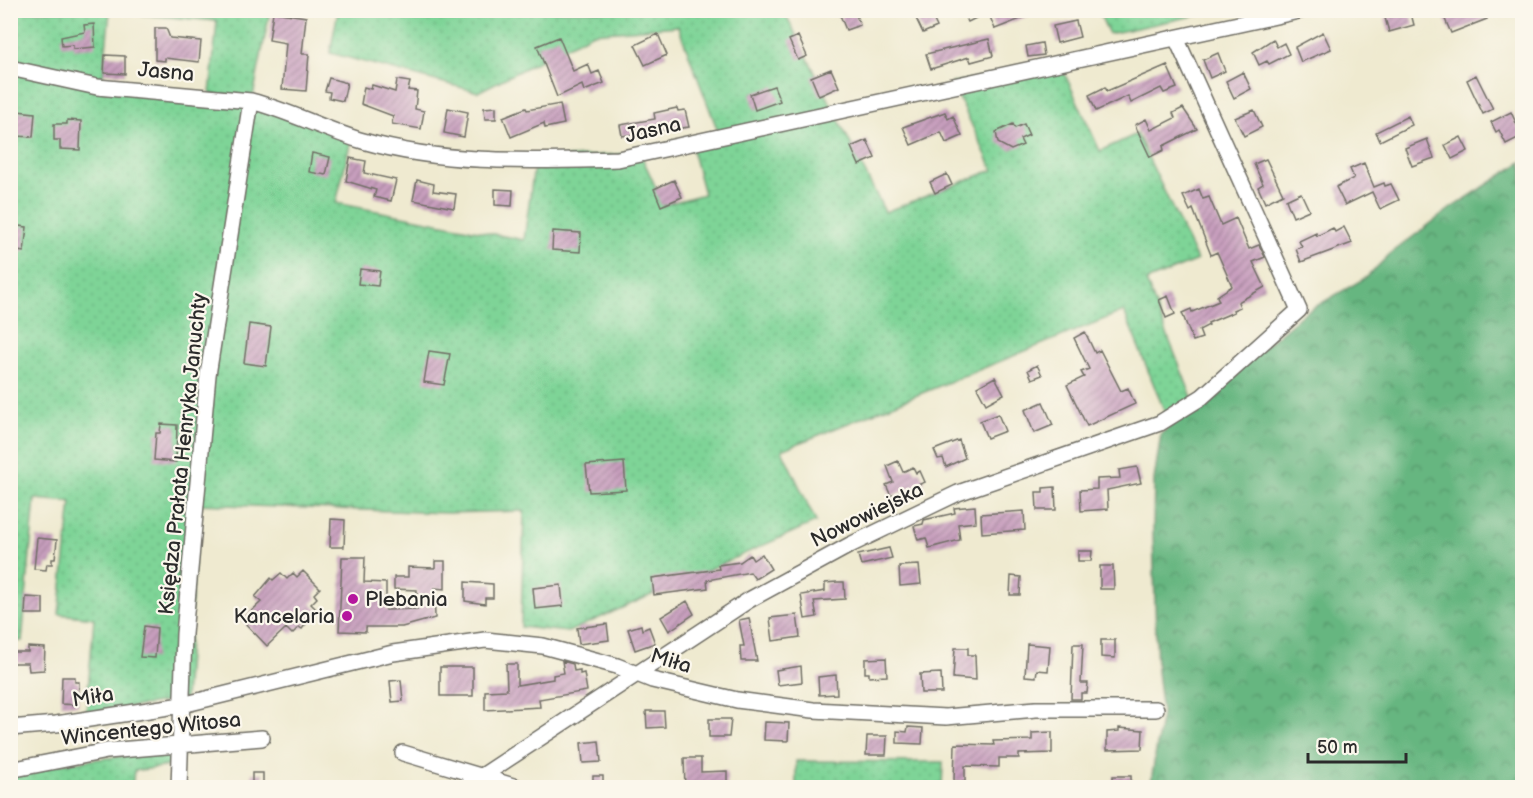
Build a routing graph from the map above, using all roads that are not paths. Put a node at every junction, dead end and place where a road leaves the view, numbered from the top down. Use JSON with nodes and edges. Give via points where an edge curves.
{"nodes":[{"id":1,"x":1303,"y":10,"type":"edge"},
{"id":2,"x":1176,"y":40,"type":"junction"},
{"id":3,"x":10,"y":68,"type":"edge"},
{"id":4,"x":251,"y":101,"type":"junction"},
{"id":5,"x":638,"y":674,"type":"junction"},
{"id":6,"x":182,"y":705,"type":"junction"},
{"id":7,"x":1156,"y":710,"type":"dead end"},
{"id":8,"x":10,"y":728,"type":"edge"},
{"id":9,"x":262,"y":738,"type":"dead end"},
{"id":10,"x":180,"y":745,"type":"junction"},
{"id":11,"x":403,"y":753,"type":"dead end"},
{"id":12,"x":10,"y":770,"type":"edge"},
{"id":13,"x":483,"y":777,"type":"junction"},
{"id":14,"x":179,"y":788,"type":"edge"},
{"id":15,"x":464,"y":788,"type":"edge"},
{"id":16,"x":520,"y":788,"type":"edge"}],
"edges":[{"from":1,"to":2,"type":"street","name":"Jasna"},
{"from":2,"to":4,"type":"street","name":"Jasna","via":[[618,159],[444,158],[363,141]]},
{"from":2,"to":5,"type":"street","name":"Nowowiejska","via":[[1299,310],[1202,397],[1160,423],[958,493],[882,529],[749,600]]},
{"from":3,"to":4,"type":"street","name":"Jasna","via":[[97,87]]},
{"from":4,"to":6,"type":"street","name":"Księdza Prałata Henryka Januchty","via":[[208,375],[184,634]]},
{"from":5,"to":6,"type":"street","name":"Miła","via":[[561,650],[485,640],[393,653]]},
{"from":5,"to":7,"type":"street","name":"Miła","via":[[737,700],[813,710],[946,717],[1036,709]]},
{"from":5,"to":13,"type":"street","name":"Nowowiejska"},
{"from":6,"to":8,"type":"street","name":"Miła"},
{"from":6,"to":10,"type":"street"},
{"from":9,"to":10,"type":"street","name":"Wincentego Witosa"},
{"from":10,"to":12,"type":"street","name":"Wincentego Witosa","via":[[107,751]]},
{"from":10,"to":14,"type":"street"},
{"from":11,"to":13,"type":"street"},
{"from":13,"to":15,"type":"street","name":"Nowowiejska"},
{"from":13,"to":16,"type":"street"}]}
